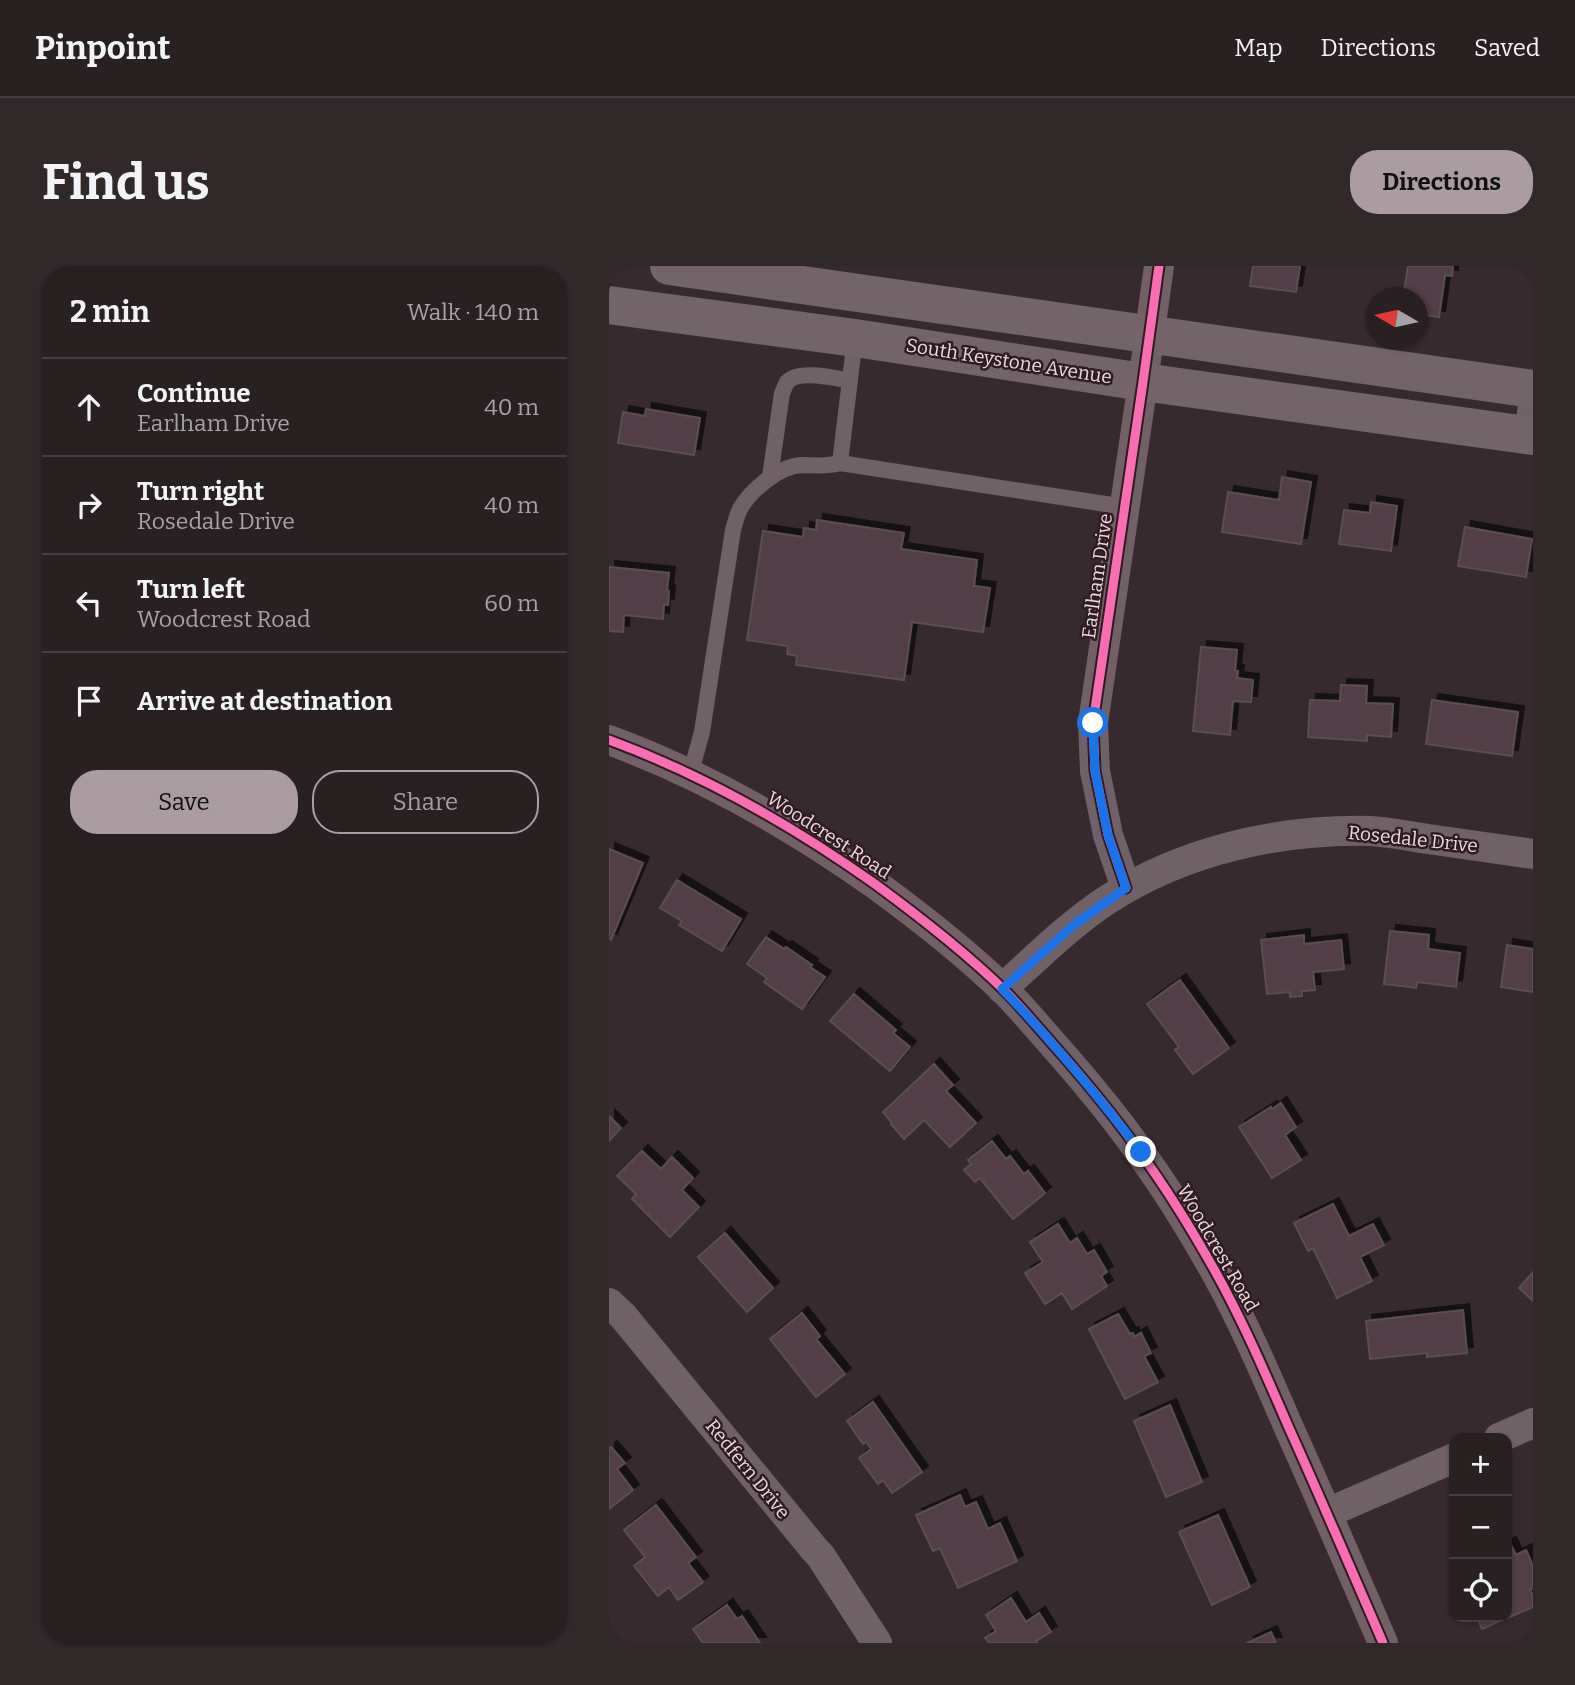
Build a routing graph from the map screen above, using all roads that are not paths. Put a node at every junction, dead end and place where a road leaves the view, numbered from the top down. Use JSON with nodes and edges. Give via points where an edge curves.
{"nodes":[{"id":1,"x":672,"y":266,"type":"edge"},
{"id":2,"x":1159,"y":266,"type":"edge"},
{"id":3,"x":609,"y":305,"type":"edge"},
{"id":4,"x":668,"y":313,"type":"junction"},
{"id":5,"x":1150,"y":335,"type":"junction"},
{"id":6,"x":855,"y":338,"type":"junction"},
{"id":7,"x":850,"y":381,"type":"junction"},
{"id":8,"x":1143,"y":382,"type":"junction"},
{"id":9,"x":1533,"y":389,"type":"edge"},
{"id":10,"x":1532,"y":426,"type":"edge"},
{"id":11,"x":840,"y":463,"type":"junction"},
{"id":12,"x":770,"y":477,"type":"junction"},
{"id":13,"x":1125,"y":507,"type":"junction"},
{"id":14,"x":609,"y":740,"type":"edge"},
{"id":15,"x":690,"y":775,"type":"junction"},
{"id":16,"x":1533,"y":854,"type":"edge"},
{"id":17,"x":1126,"y":888,"type":"junction"},
{"id":18,"x":1002,"y":989,"type":"junction"},
{"id":19,"x":609,"y":1303,"type":"edge"},
{"id":20,"x":1533,"y":1423,"type":"edge"},
{"id":21,"x":1510,"y":1433,"type":"edge"},
{"id":22,"x":1449,"y":1460,"type":"edge"},
{"id":23,"x":1327,"y":1513,"type":"junction"},
{"id":24,"x":877,"y":1643,"type":"edge"},
{"id":25,"x":1383,"y":1643,"type":"edge"}],
"edges":[{"from":1,"to":4,"type":"street"},
{"from":1,"to":5,"type":"main road"},
{"from":2,"to":5,"type":"street","name":"Earlham Drive"},
{"from":3,"to":4,"type":"main road","name":"South Keystone Avenue"},
{"from":4,"to":6,"type":"main road","name":"South Keystone Avenue"},
{"from":5,"to":8,"type":"street","name":"Earlham Drive"},
{"from":5,"to":9,"type":"main road"},
{"from":6,"to":7,"type":"lane"},
{"from":6,"to":8,"type":"main road","name":"South Keystone Avenue"},
{"from":7,"to":11,"type":"lane"},
{"from":7,"to":12,"type":"lane","via":[[810,375],[787,382]]},
{"from":8,"to":10,"type":"main road","name":"South Keystone Avenue"},
{"from":8,"to":13,"type":"street","name":"Earlham Drive"},
{"from":11,"to":12,"type":"lane","via":[[800,465]]},
{"from":11,"to":13,"type":"lane"},
{"from":12,"to":15,"type":"lane","via":[[740,508],[733,530],[702,732]]},
{"from":13,"to":17,"type":"street","name":"Earlham Drive","via":[[1093,723],[1097,784]]},
{"from":14,"to":15,"type":"street","name":"Woodcrest Road"},
{"from":15,"to":18,"type":"street","name":"Woodcrest Road","via":[[775,819],[844,863],[913,912]]},
{"from":16,"to":17,"type":"street","name":"Rosedale Drive","via":[[1373,831],[1322,831],[1215,851]]},
{"from":17,"to":18,"type":"street","name":"Rosedale Drive","via":[[1075,924]]},
{"from":18,"to":23,"type":"street","name":"Woodcrest Road","via":[[1097,1095],[1180,1212],[1254,1350]]},
{"from":19,"to":24,"type":"street","name":"Redfern Drive","via":[[820,1555]]},
{"from":20,"to":21,"type":"street"},
{"from":22,"to":23,"type":"street"},
{"from":23,"to":25,"type":"street","name":"Woodcrest Road"}]}
